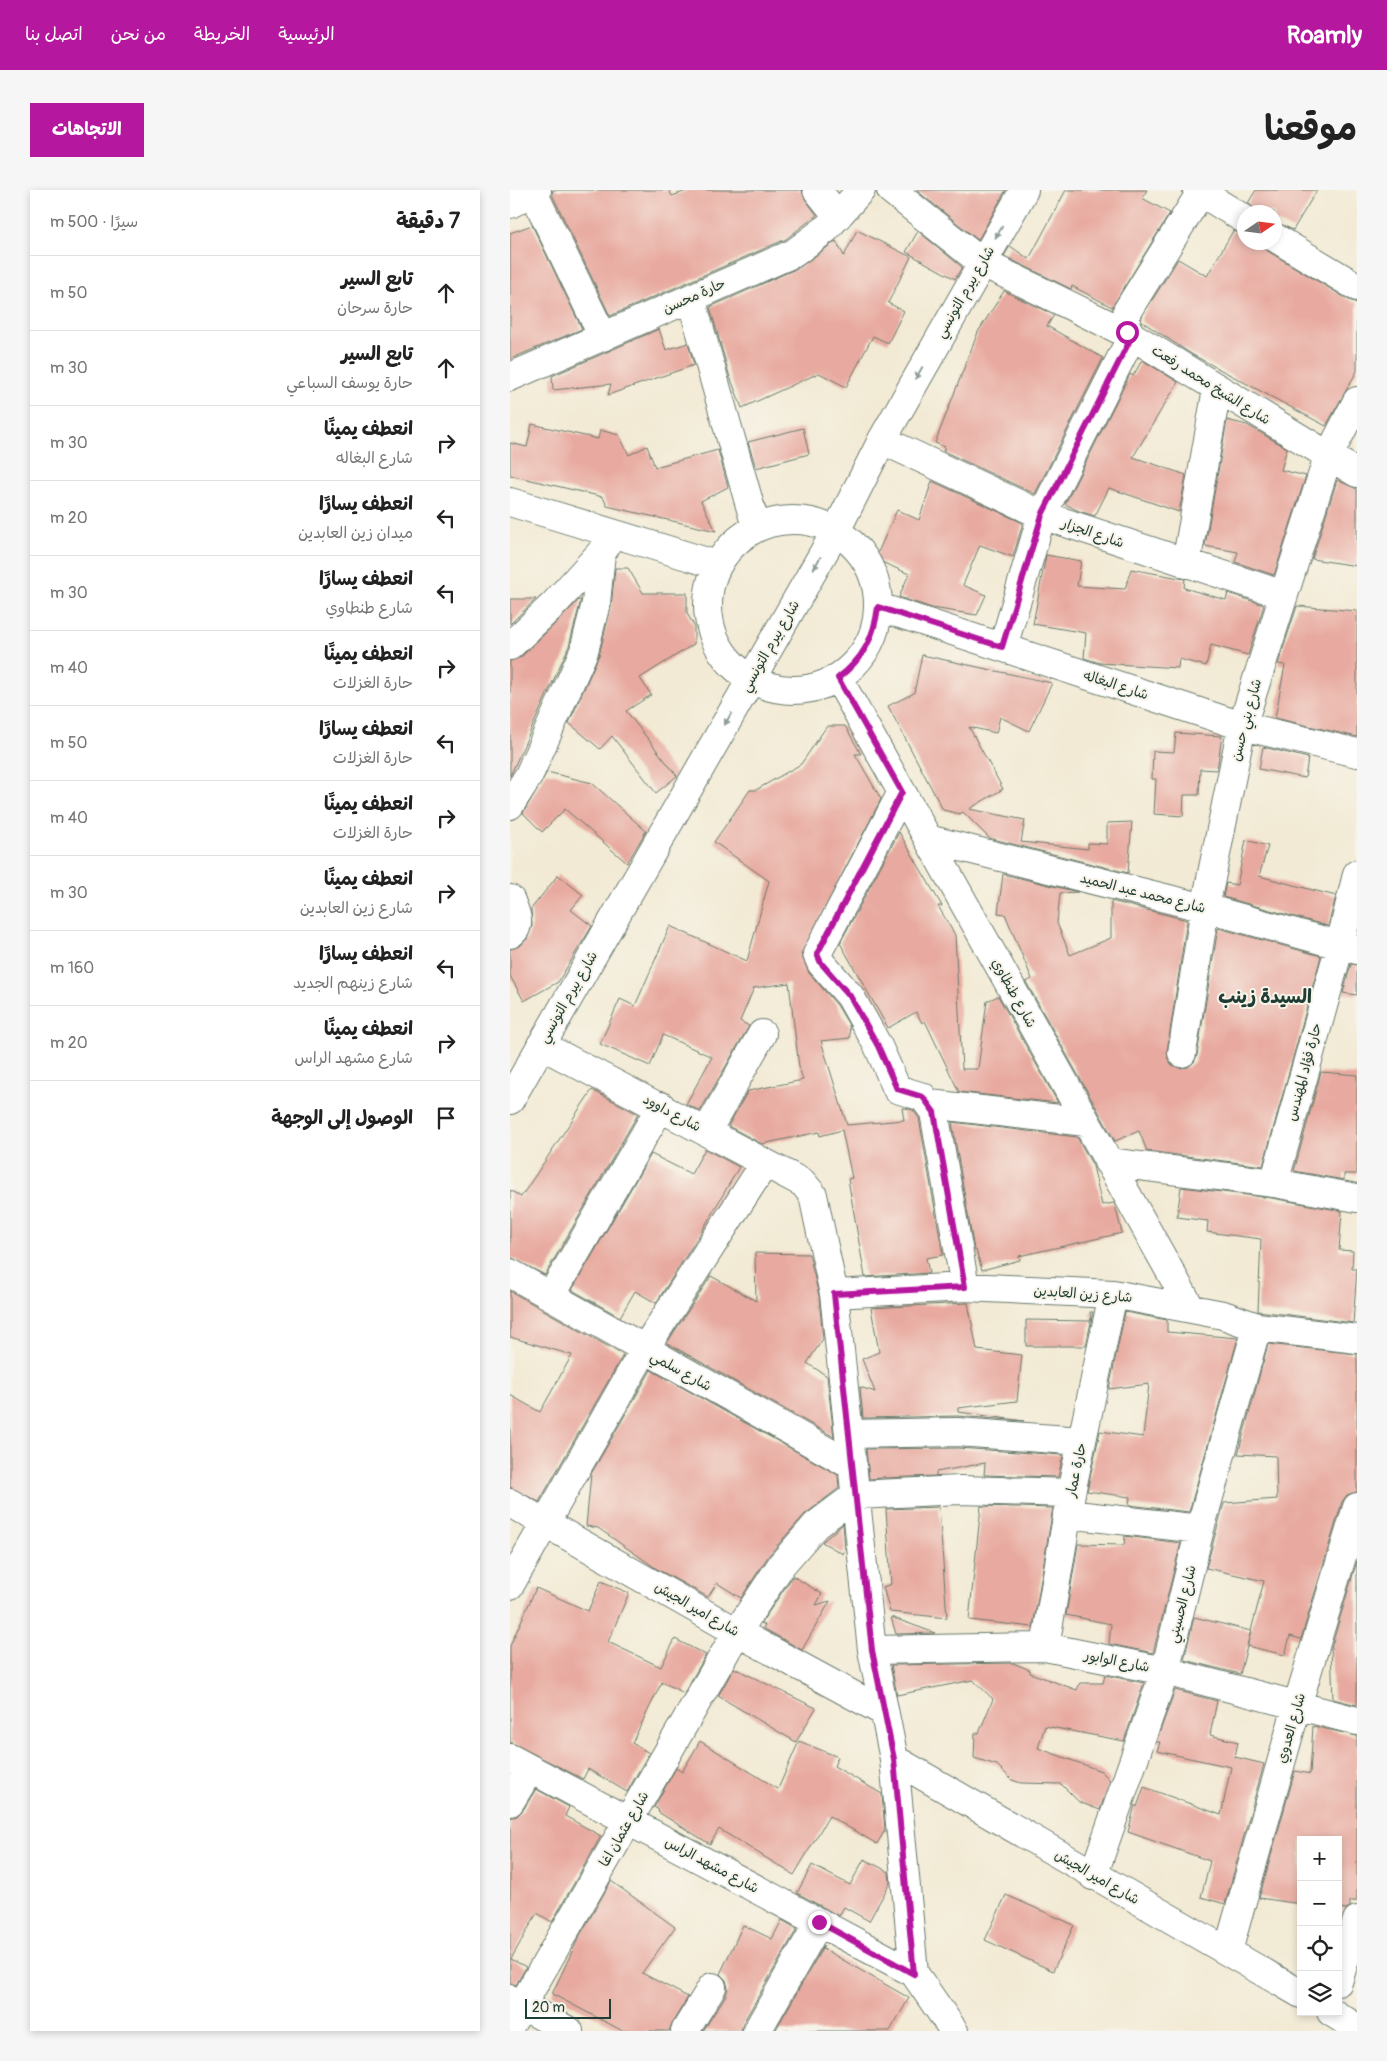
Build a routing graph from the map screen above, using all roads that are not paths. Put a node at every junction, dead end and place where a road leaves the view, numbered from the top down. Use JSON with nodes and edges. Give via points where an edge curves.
{"nodes":[{"id":1,"x":817,"y":190,"type":"edge"},
{"id":2,"x":861,"y":190,"type":"edge"},
{"id":3,"x":891,"y":190,"type":"edge"},
{"id":4,"x":1024,"y":190,"type":"edge"},
{"id":5,"x":1199,"y":191,"type":"edge"},
{"id":6,"x":527,"y":196,"type":"edge"},
{"id":7,"x":1237,"y":215,"type":"edge"},
{"id":8,"x":838,"y":216,"type":"junction"},
{"id":9,"x":1282,"y":242,"type":"edge"},
{"id":10,"x":981,"y":262,"type":"junction"},
{"id":11,"x":1357,"y":287,"type":"edge"},
{"id":12,"x":691,"y":298,"type":"junction"},
{"id":13,"x":1132,"y":336,"type":"junction"},
{"id":14,"x":602,"y":337,"type":"junction"},
{"id":15,"x":510,"y":377,"type":"edge"},
{"id":16,"x":1217,"y":389,"type":"junction"},
{"id":17,"x":1357,"y":401,"type":"edge"},
{"id":18,"x":882,"y":440,"type":"junction"},
{"id":19,"x":1328,"y":457,"type":"junction"},
{"id":20,"x":1357,"y":474,"type":"edge"},
{"id":21,"x":510,"y":502,"type":"edge"},
{"id":22,"x":1042,"y":515,"type":"junction"},
{"id":23,"x":756,"y":528,"type":"junction"},
{"id":24,"x":836,"y":531,"type":"junction"},
{"id":25,"x":610,"y":543,"type":"junction"},
{"id":26,"x":1186,"y":564,"type":"junction"},
{"id":27,"x":717,"y":565,"type":"junction"},
{"id":28,"x":1284,"y":595,"type":"junction"},
{"id":29,"x":878,"y":607,"type":"junction"},
{"id":30,"x":510,"y":646,"type":"edge"},
{"id":31,"x":1002,"y":647,"type":"junction"},
{"id":32,"x":838,"y":678,"type":"junction"},
{"id":33,"x":751,"y":680,"type":"junction"},
{"id":34,"x":1242,"y":726,"type":"junction"},
{"id":35,"x":1357,"y":753,"type":"edge"},
{"id":36,"x":902,"y":792,"type":"junction"},
{"id":37,"x":510,"y":805,"type":"edge"},
{"id":38,"x":928,"y":839,"type":"junction"},
{"id":39,"x":1357,"y":874,"type":"edge"},
{"id":40,"x":510,"y":899,"type":"edge"},
{"id":41,"x":1205,"y":908,"type":"junction"},
{"id":42,"x":510,"y":934,"type":"edge"},
{"id":43,"x":1348,"y":947,"type":"edge"},
{"id":44,"x":762,"y":1034,"type":"dead end"},
{"id":45,"x":541,"y":1044,"type":"junction"},
{"id":46,"x":1182,"y":1052,"type":"dead end"},
{"id":47,"x":510,"y":1100,"type":"edge"},
{"id":48,"x":930,"y":1104,"type":"junction"},
{"id":49,"x":661,"y":1106,"type":"junction"},
{"id":50,"x":1086,"y":1122,"type":"junction"},
{"id":51,"x":706,"y":1131,"type":"junction"},
{"id":52,"x":1108,"y":1162,"type":"junction"},
{"id":53,"x":765,"y":1163,"type":"junction"},
{"id":54,"x":1274,"y":1183,"type":"junction"},
{"id":55,"x":1357,"y":1198,"type":"edge"},
{"id":56,"x":510,"y":1273,"type":"edge"},
{"id":57,"x":965,"y":1287,"type":"junction"},
{"id":58,"x":834,"y":1294,"type":"junction"},
{"id":59,"x":1113,"y":1294,"type":"junction"},
{"id":60,"x":551,"y":1296,"type":"junction"},
{"id":61,"x":1190,"y":1307,"type":"junction"},
{"id":62,"x":1256,"y":1327,"type":"junction"},
{"id":63,"x":1357,"y":1340,"type":"edge"},
{"id":64,"x":644,"y":1350,"type":"junction"},
{"id":65,"x":850,"y":1434,"type":"junction"},
{"id":66,"x":1082,"y":1441,"type":"junction"},
{"id":67,"x":853,"y":1466,"type":"junction"},
{"id":68,"x":856,"y":1495,"type":"junction"},
{"id":69,"x":510,"y":1503,"type":"edge"},
{"id":70,"x":1069,"y":1503,"type":"junction"},
{"id":71,"x":1357,"y":1507,"type":"edge"},
{"id":72,"x":546,"y":1522,"type":"junction"},
{"id":73,"x":1200,"y":1529,"type":"junction"},
{"id":74,"x":1353,"y":1536,"type":"edge"},
{"id":75,"x":510,"y":1585,"type":"edge"},
{"id":76,"x":737,"y":1632,"type":"junction"},
{"id":77,"x":1045,"y":1647,"type":"junction"},
{"id":78,"x":872,"y":1650,"type":"junction"},
{"id":79,"x":1165,"y":1671,"type":"junction"},
{"id":80,"x":1297,"y":1706,"type":"junction"},
{"id":81,"x":884,"y":1712,"type":"junction"},
{"id":82,"x":1357,"y":1721,"type":"edge"},
{"id":83,"x":894,"y":1759,"type":"junction"},
{"id":84,"x":520,"y":1764,"type":"edge"},
{"id":85,"x":510,"y":1802,"type":"edge"},
{"id":86,"x":629,"y":1820,"type":"junction"},
{"id":87,"x":1093,"y":1876,"type":"junction"},
{"id":88,"x":1357,"y":1920,"type":"edge"},
{"id":89,"x":819,"y":1922,"type":"junction"},
{"id":90,"x":1228,"y":1951,"type":"junction"},
{"id":91,"x":1341,"y":1971,"type":"edge"},
{"id":92,"x":914,"y":1974,"type":"junction"},
{"id":93,"x":712,"y":1987,"type":"dead end"},
{"id":94,"x":1297,"y":1992,"type":"edge"},
{"id":95,"x":514,"y":2010,"type":"edge"},
{"id":96,"x":1338,"y":2016,"type":"edge"},
{"id":97,"x":1357,"y":2028,"type":"edge"},
{"id":98,"x":569,"y":2031,"type":"edge"},
{"id":99,"x":685,"y":2031,"type":"edge"},
{"id":100,"x":757,"y":2031,"type":"edge"},
{"id":101,"x":954,"y":2031,"type":"edge"}],
"edges":[{"from":1,"to":8,"type":"street"},
{"from":2,"to":8,"type":"street","name":"حارة محسن"},
{"from":3,"to":10,"type":"street","name":"شارع الشيخ محمد رفعت"},
{"from":4,"to":10,"type":"street","name":"شارع بيرم التونسي","one_way":true},
{"from":5,"to":7,"type":"street"},
{"from":5,"to":13,"type":"street","via":[[1127,311],[1125,325]]},
{"from":6,"to":14,"type":"street"},
{"from":8,"to":12,"type":"street","name":"حارة محسن","via":[[794,253]]},
{"from":9,"to":11,"type":"street"},
{"from":10,"to":13,"type":"street","name":"شارع الشيخ محمد رفعت"},
{"from":10,"to":18,"type":"street","name":"شارع بيرم التونسي","one_way":true},
{"from":12,"to":14,"type":"street","name":"حارة محسن"},
{"from":12,"to":23,"type":"street"},
{"from":13,"to":16,"type":"street","name":"شارع الشيخ محمد رفعت"},
{"from":13,"to":22,"type":"street"},
{"from":14,"to":15,"type":"street","name":"حارة محسن"},
{"from":16,"to":19,"type":"street","name":"شارع الشيخ محمد رفعت"},
{"from":16,"to":26,"type":"street"},
{"from":17,"to":19,"type":"street","name":"شارع بني حسن"},
{"from":18,"to":22,"type":"street","name":"شارع الجزار"},
{"from":18,"to":24,"type":"street","name":"شارع بيرم التونسي"},
{"from":19,"to":20,"type":"street","name":"شارع الشيخ محمد رفعت"},
{"from":19,"to":28,"type":"street","name":"شارع بني حسن"},
{"from":21,"to":25,"type":"street"},
{"from":22,"to":26,"type":"street","name":"شارع الجزار"},
{"from":22,"to":31,"type":"street"},
{"from":23,"to":24,"type":"street","via":[[783,520],[810,521]]},
{"from":23,"to":27,"type":"street","via":[[734,543]]},
{"from":24,"to":29,"type":"street","via":[[854,545],[867,563],[876,584]]},
{"from":24,"to":33,"type":"street","name":"شارع بيرم التونسي","one_way":true},
{"from":25,"to":27,"type":"street"},
{"from":25,"to":30,"type":"street"},
{"from":25,"to":37,"type":"street","via":[[584,651],[529,775]]},
{"from":26,"to":28,"type":"street","name":"شارع الجزار"},
{"from":27,"to":33,"type":"street","via":[[709,590],[708,616],[716,641],[730,663]]},
{"from":28,"to":34,"type":"street","name":"شارع بني حسن"},
{"from":29,"to":31,"type":"street","name":"شارع البغاله"},
{"from":29,"to":32,"type":"street","via":[[876,628],[867,648],[855,665]]},
{"from":31,"to":34,"type":"street","name":"شارع البغاله"},
{"from":32,"to":33,"type":"street","via":[[817,688],[795,691],[772,688]]},
{"from":32,"to":36,"type":"street","name":"شارع طنطاوي"},
{"from":33,"to":45,"type":"street","name":"شارع بيرم التونسي","one_way":true},
{"from":34,"to":35,"type":"street","name":"شارع البغاله"},
{"from":34,"to":41,"type":"street","name":"شارع بني حسن"},
{"from":36,"to":38,"type":"street","name":"شارع طنطاوي"},
{"from":36,"to":48,"type":"street","via":[[817,954],[850,996],[897,1089],[923,1097]]},
{"from":38,"to":41,"type":"street","name":"شارع محمد عبد الحميد"},
{"from":38,"to":50,"type":"street","name":"شارع طنطاوي"},
{"from":39,"to":43,"type":"street","name":"حارة فؤاد المهندس"},
{"from":40,"to":42,"type":"street","via":[[518,924]]},
{"from":41,"to":43,"type":"street","name":"شارع محمد عبد الحميد"},
{"from":41,"to":46,"type":"street","name":"شارع بني حسن"},
{"from":43,"to":54,"type":"street","name":"حارة فؤاد المهندس"},
{"from":44,"to":51,"type":"street"},
{"from":45,"to":47,"type":"street","name":"شارع بيرم التونسي"},
{"from":45,"to":49,"type":"street","name":"شارع داوود"},
{"from":48,"to":50,"type":"street"},
{"from":48,"to":57,"type":"street","via":[[936,1121]]},
{"from":49,"to":51,"type":"street","name":"شارع داوود"},
{"from":49,"to":60,"type":"street"},
{"from":50,"to":52,"type":"street","name":"شارع طنطاوي"},
{"from":51,"to":53,"type":"street","name":"شارع داوود"},
{"from":52,"to":54,"type":"street"},
{"from":52,"to":61,"type":"street","name":"شارع طنطاوي"},
{"from":53,"to":58,"type":"street","name":"شارع داوود","via":[[803,1183],[813,1195]]},
{"from":53,"to":64,"type":"street"},
{"from":54,"to":55,"type":"street"},
{"from":56,"to":60,"type":"street","name":"شارع سلمي"},
{"from":57,"to":58,"type":"street","name":"شارع زين العابدين"},
{"from":57,"to":59,"type":"street","name":"شارع زين العابدين"},
{"from":58,"to":65,"type":"street"},
{"from":59,"to":61,"type":"street","name":"شارع زين العابدين"},
{"from":59,"to":66,"type":"street","name":"حارة عمار"},
{"from":60,"to":64,"type":"street","name":"شارع سلمي"},
{"from":61,"to":62,"type":"street","name":"شارع زين العابدين","via":[[1223,1314]]},
{"from":62,"to":63,"type":"street","name":"شارع زين العابدين"},
{"from":62,"to":73,"type":"street","name":"شارع الحسيني"},
{"from":64,"to":67,"type":"street","name":"شارع سلمي"},
{"from":64,"to":72,"type":"street"},
{"from":65,"to":66,"type":"street","via":[[957,1432]]},
{"from":65,"to":67,"type":"street"},
{"from":66,"to":70,"type":"street","name":"حارة عمار"},
{"from":67,"to":68,"type":"street"},
{"from":68,"to":70,"type":"street","via":[[960,1490]]},
{"from":68,"to":76,"type":"street","name":"شارع عثمان اغا","via":[[816,1525],[782,1564]]},
{"from":68,"to":78,"type":"street"},
{"from":69,"to":72,"type":"street","name":"شارع امير الجيش"},
{"from":70,"to":73,"type":"street"},
{"from":70,"to":77,"type":"street","name":"حارة عمار"},
{"from":71,"to":74,"type":"street","name":"شارع العدوي"},
{"from":72,"to":75,"type":"street"},
{"from":72,"to":76,"type":"street","name":"شارع امير الجيش"},
{"from":73,"to":79,"type":"street","name":"شارع الحسيني"},
{"from":74,"to":80,"type":"street","name":"شارع العدوي"},
{"from":76,"to":81,"type":"street","name":"شارع امير الجيش"},
{"from":76,"to":86,"type":"street","name":"شارع عثمان اغا"},
{"from":77,"to":78,"type":"street","name":"شارع الوابور"},
{"from":77,"to":79,"type":"street","name":"شارع الوابور"},
{"from":78,"to":81,"type":"street"},
{"from":79,"to":80,"type":"street","name":"شارع الوابور"},
{"from":79,"to":87,"type":"street","name":"شارع الحسيني"},
{"from":80,"to":82,"type":"street","name":"شارع الوابور"},
{"from":80,"to":90,"type":"street","name":"شارع العدوي"},
{"from":81,"to":83,"type":"street"},
{"from":83,"to":87,"type":"street","name":"شارع امير الجيش"},
{"from":83,"to":92,"type":"street"},
{"from":84,"to":85,"type":"street"},
{"from":84,"to":86,"type":"street","name":"شارع مشهد الراس"},
{"from":86,"to":89,"type":"street","name":"شارع مشهد الراس"},
{"from":86,"to":95,"type":"street","name":"شارع عثمان اغا"},
{"from":87,"to":90,"type":"street","name":"شارع امير الجيش"},
{"from":88,"to":91,"type":"street"},
{"from":89,"to":92,"type":"street","name":"شارع مشهد الراس"},
{"from":89,"to":100,"type":"street"},
{"from":90,"to":94,"type":"street","name":"شارع امير الجيش"},
{"from":92,"to":101,"type":"street"},
{"from":93,"to":99,"type":"street"},
{"from":95,"to":98,"type":"street"},
{"from":96,"to":97,"type":"street"}]}
